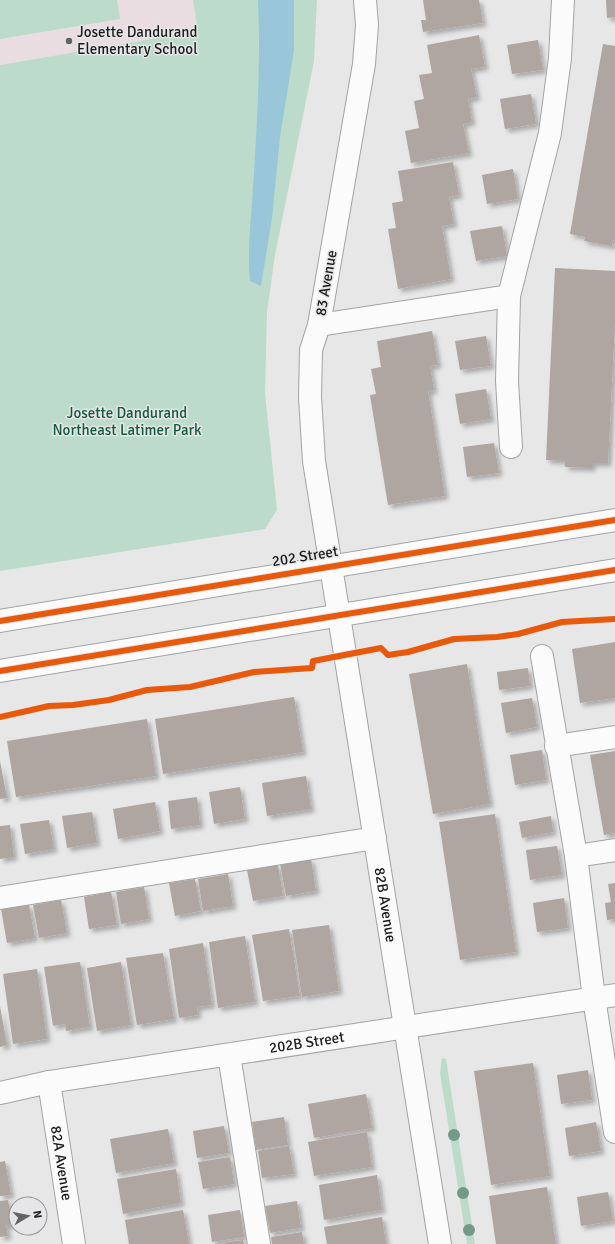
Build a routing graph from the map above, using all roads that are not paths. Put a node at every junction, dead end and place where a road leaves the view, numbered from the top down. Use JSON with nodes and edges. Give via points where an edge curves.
{"nodes":[{"id":1,"x":365,"y":0,"type":"edge"},
{"id":2,"x":563,"y":0,"type":"edge"},
{"id":3,"x":509,"y":296,"type":"junction"},
{"id":4,"x":319,"y":325,"type":"junction"},
{"id":5,"x":510,"y":447,"type":"dead end"},
{"id":6,"x":615,"y":520,"type":"edge"},
{"id":7,"x":331,"y":565,"type":"junction"},
{"id":8,"x":615,"y":570,"type":"edge"},
{"id":9,"x":338,"y":617,"type":"junction"},
{"id":10,"x":0,"y":621,"type":"edge"},
{"id":11,"x":542,"y":656,"type":"dead end"},
{"id":12,"x":0,"y":671,"type":"edge"},
{"id":13,"x":615,"y":737,"type":"edge"},
{"id":14,"x":556,"y":746,"type":"junction"},
{"id":15,"x":375,"y":838,"type":"junction"},
{"id":16,"x":615,"y":850,"type":"edge"},
{"id":17,"x":576,"y":856,"type":"junction"},
{"id":18,"x":0,"y":898,"type":"edge"},
{"id":19,"x":615,"y":995,"type":"edge"},
{"id":20,"x":594,"y":998,"type":"junction"},
{"id":21,"x":406,"y":1028,"type":"junction"},
{"id":22,"x":229,"y":1055,"type":"junction"},
{"id":23,"x":49,"y":1082,"type":"junction"},
{"id":24,"x":0,"y":1093,"type":"edge"},
{"id":25,"x":615,"y":1132,"type":"edge"},
{"id":26,"x":74,"y":1244,"type":"edge"},
{"id":27,"x":259,"y":1244,"type":"edge"},
{"id":28,"x":440,"y":1244,"type":"edge"}],
"edges":[{"from":1,"to":4,"type":"street","name":"83 Avenue","via":[[367,25],[364,64]]},
{"from":2,"to":3,"type":"street","via":[[560,58],[550,134]]},
{"from":3,"to":4,"type":"street"},
{"from":3,"to":5,"type":"street","via":[[507,381]]},
{"from":4,"to":7,"type":"street","name":"83 Avenue","via":[[311,350],[310,397],[314,461]]},
{"from":6,"to":7,"type":"street","name":"202 Street"},
{"from":7,"to":9,"type":"street","name":"82B Avenue"},
{"from":7,"to":10,"type":"street","name":"202 Street"},
{"from":8,"to":9,"type":"street"},
{"from":9,"to":12,"type":"street"},
{"from":9,"to":15,"type":"street","name":"82B Avenue"},
{"from":11,"to":14,"type":"street"},
{"from":13,"to":14,"type":"street"},
{"from":14,"to":17,"type":"street"},
{"from":15,"to":18,"type":"street"},
{"from":15,"to":21,"type":"street","name":"82B Avenue"},
{"from":16,"to":17,"type":"street"},
{"from":17,"to":20,"type":"street"},
{"from":19,"to":20,"type":"street","name":"202B Street"},
{"from":20,"to":21,"type":"street","name":"202B Street"},
{"from":20,"to":25,"type":"street"},
{"from":21,"to":22,"type":"street","name":"202B Street"},
{"from":21,"to":28,"type":"street","name":"82B Avenue"},
{"from":22,"to":23,"type":"street","name":"202B Street"},
{"from":22,"to":27,"type":"street"},
{"from":23,"to":24,"type":"street","name":"202B Street"},
{"from":23,"to":26,"type":"street","name":"82A Avenue"}]}
